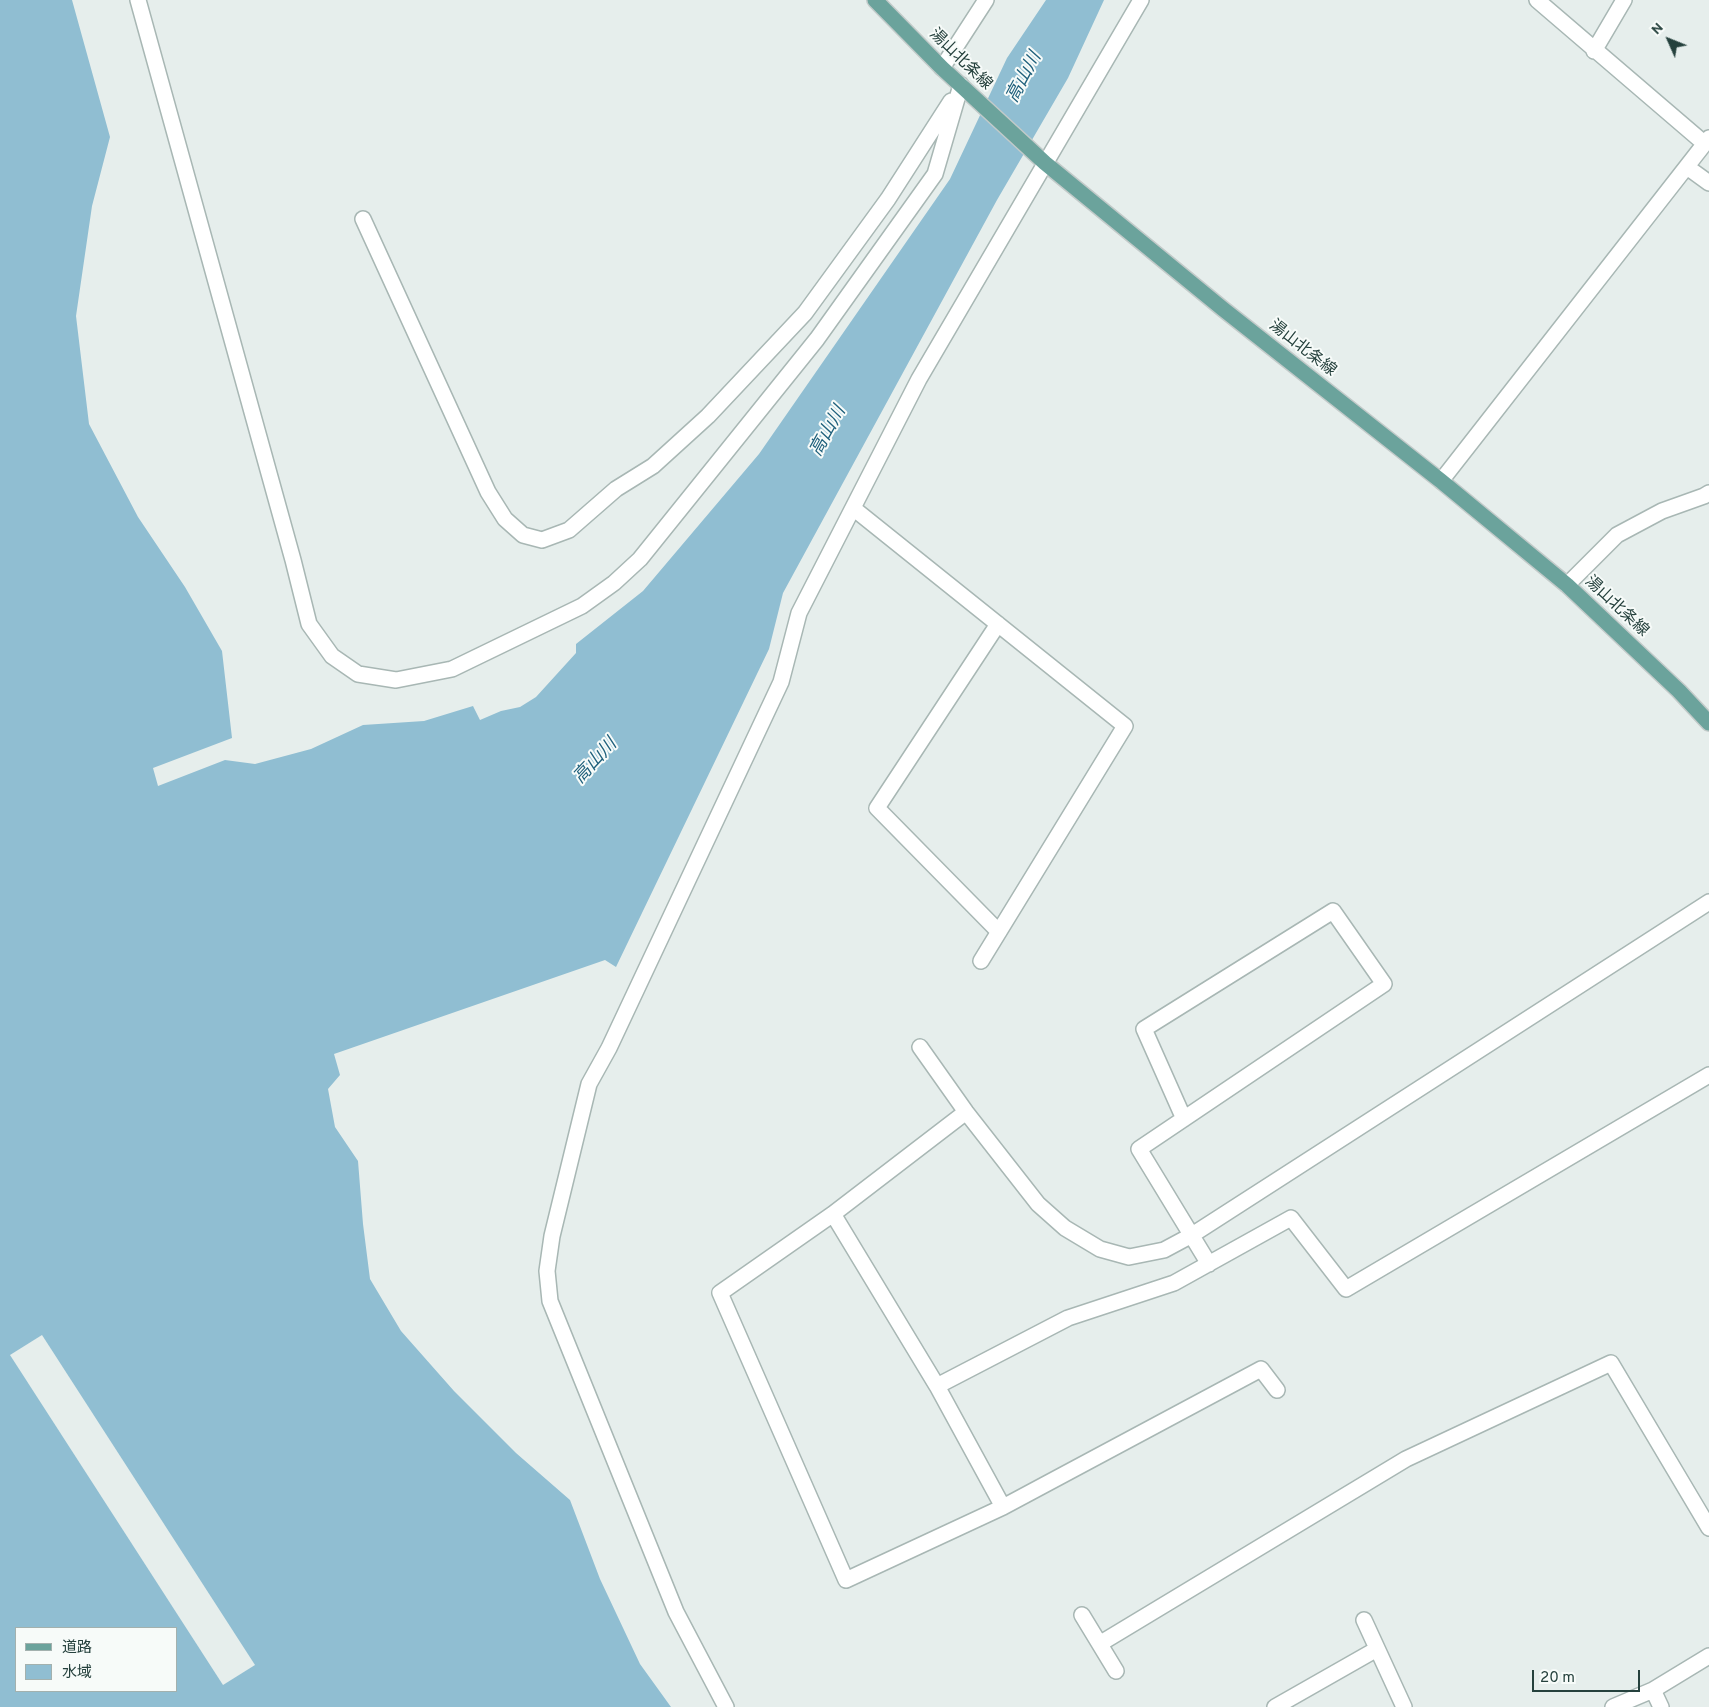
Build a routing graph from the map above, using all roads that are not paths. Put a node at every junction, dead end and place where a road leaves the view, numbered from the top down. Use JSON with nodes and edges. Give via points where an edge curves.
{"nodes":[{"id":1,"x":138,"y":0,"type":"edge"},
{"id":2,"x":875,"y":0,"type":"edge"},
{"id":3,"x":986,"y":0,"type":"edge"},
{"id":4,"x":1141,"y":0,"type":"edge"},
{"id":5,"x":1537,"y":0,"type":"edge"},
{"id":6,"x":1624,"y":0,"type":"edge"},
{"id":7,"x":1594,"y":51,"type":"junction"},
{"id":8,"x":942,"y":68,"type":"junction"},
{"id":9,"x":961,"y":85,"type":"junction"},
{"id":10,"x":1707,"y":141,"type":"edge"},
{"id":11,"x":1045,"y":163,"type":"junction"},
{"id":12,"x":1687,"y":168,"type":"junction"},
{"id":13,"x":1709,"y":183,"type":"edge"},
{"id":14,"x":363,"y":219,"type":"dead end"},
{"id":15,"x":1441,"y":481,"type":"junction"},
{"id":16,"x":1709,"y":493,"type":"edge"},
{"id":17,"x":853,"y":508,"type":"junction"},
{"id":18,"x":1567,"y":585,"type":"junction"},
{"id":19,"x":998,"y":624,"type":"junction"},
{"id":20,"x":1709,"y":723,"type":"edge"},
{"id":21,"x":1709,"y":902,"type":"edge"},
{"id":22,"x":999,"y":932,"type":"junction"},
{"id":23,"x":981,"y":961,"type":"dead end"},
{"id":24,"x":920,"y":1047,"type":"dead end"},
{"id":25,"x":1709,"y":1076,"type":"edge"},
{"id":26,"x":966,"y":1112,"type":"junction"},
{"id":27,"x":1184,"y":1119,"type":"junction"},
{"id":28,"x":833,"y":1214,"type":"junction"},
{"id":29,"x":1192,"y":1235,"type":"junction"},
{"id":30,"x":1209,"y":1264,"type":"junction"},
{"id":31,"x":937,"y":1386,"type":"junction"},
{"id":32,"x":1277,"y":1390,"type":"dead end"},
{"id":33,"x":1003,"y":1507,"type":"junction"},
{"id":34,"x":1709,"y":1528,"type":"edge"},
{"id":35,"x":1082,"y":1615,"type":"dead end"},
{"id":36,"x":1364,"y":1620,"type":"dead end"},
{"id":37,"x":1101,"y":1643,"type":"junction"},
{"id":38,"x":1377,"y":1649,"type":"junction"},
{"id":39,"x":1709,"y":1656,"type":"edge"},
{"id":40,"x":1116,"y":1670,"type":"dead end"},
{"id":41,"x":1653,"y":1690,"type":"junction"},
{"id":42,"x":726,"y":1707,"type":"edge"},
{"id":43,"x":1275,"y":1707,"type":"edge"},
{"id":44,"x":1404,"y":1707,"type":"edge"},
{"id":45,"x":1613,"y":1707,"type":"edge"},
{"id":46,"x":1661,"y":1707,"type":"edge"}],
"edges":[{"from":1,"to":9,"type":"street","via":[[309,624],[332,656],[358,674],[396,680],[452,669],[582,606],[614,583],[640,558],[817,339],[935,174]]},
{"from":2,"to":8,"type":"main road","name":"湯山北条線"},
{"from":3,"to":8,"type":"street"},
{"from":4,"to":11,"type":"street"},
{"from":5,"to":7,"type":"street"},
{"from":6,"to":7,"type":"street"},
{"from":7,"to":10,"type":"street"},
{"from":8,"to":9,"type":"main road","name":"湯山北条線"},
{"from":9,"to":11,"type":"main road","name":"湯山北条線"},
{"from":9,"to":14,"type":"street","via":[[888,199],[805,313],[708,416],[653,466],[616,489],[569,530],[542,540],[523,535],[505,519],[488,492]]},
{"from":10,"to":12,"type":"street"},
{"from":11,"to":15,"type":"main road","name":"湯山北条線"},
{"from":11,"to":17,"type":"street","via":[[919,379]]},
{"from":12,"to":13,"type":"street"},
{"from":12,"to":15,"type":"street"},
{"from":15,"to":18,"type":"main road","name":"湯山北条線"},
{"from":16,"to":18,"type":"street","via":[[1662,511],[1617,535]]},
{"from":17,"to":19,"type":"street"},
{"from":17,"to":42,"type":"street","via":[[799,613],[781,682],[609,1048],[589,1084],[552,1236],[548,1271],[550,1301],[567,1346],[676,1612]]},
{"from":18,"to":20,"type":"main road","name":"湯山北条線"},
{"from":19,"to":22,"type":"street","via":[[877,808]]},
{"from":19,"to":22,"type":"street","via":[[1125,726]]},
{"from":21,"to":29,"type":"street"},
{"from":22,"to":23,"type":"street"},
{"from":24,"to":26,"type":"street"},
{"from":25,"to":30,"type":"street","via":[[1346,1289],[1291,1218]]},
{"from":26,"to":28,"type":"street"},
{"from":26,"to":29,"type":"street","via":[[1038,1204],[1065,1228],[1100,1249],[1129,1257],[1164,1250]]},
{"from":27,"to":27,"type":"street","via":[[1384,984],[1333,910],[1144,1029]]},
{"from":27,"to":29,"type":"street","via":[[1139,1149]]},
{"from":28,"to":31,"type":"street"},
{"from":28,"to":33,"type":"street","via":[[720,1293],[846,1580]]},
{"from":29,"to":30,"type":"street"},
{"from":30,"to":31,"type":"street","via":[[1174,1283],[1068,1318]]},
{"from":31,"to":33,"type":"street"},
{"from":32,"to":33,"type":"street","via":[[1262,1368]]},
{"from":34,"to":37,"type":"street","via":[[1611,1364],[1406,1459]]},
{"from":35,"to":37,"type":"street"},
{"from":36,"to":38,"type":"street"},
{"from":37,"to":40,"type":"street"},
{"from":38,"to":43,"type":"street"},
{"from":38,"to":44,"type":"street"},
{"from":39,"to":41,"type":"street"},
{"from":41,"to":45,"type":"street"},
{"from":41,"to":46,"type":"street"}]}
